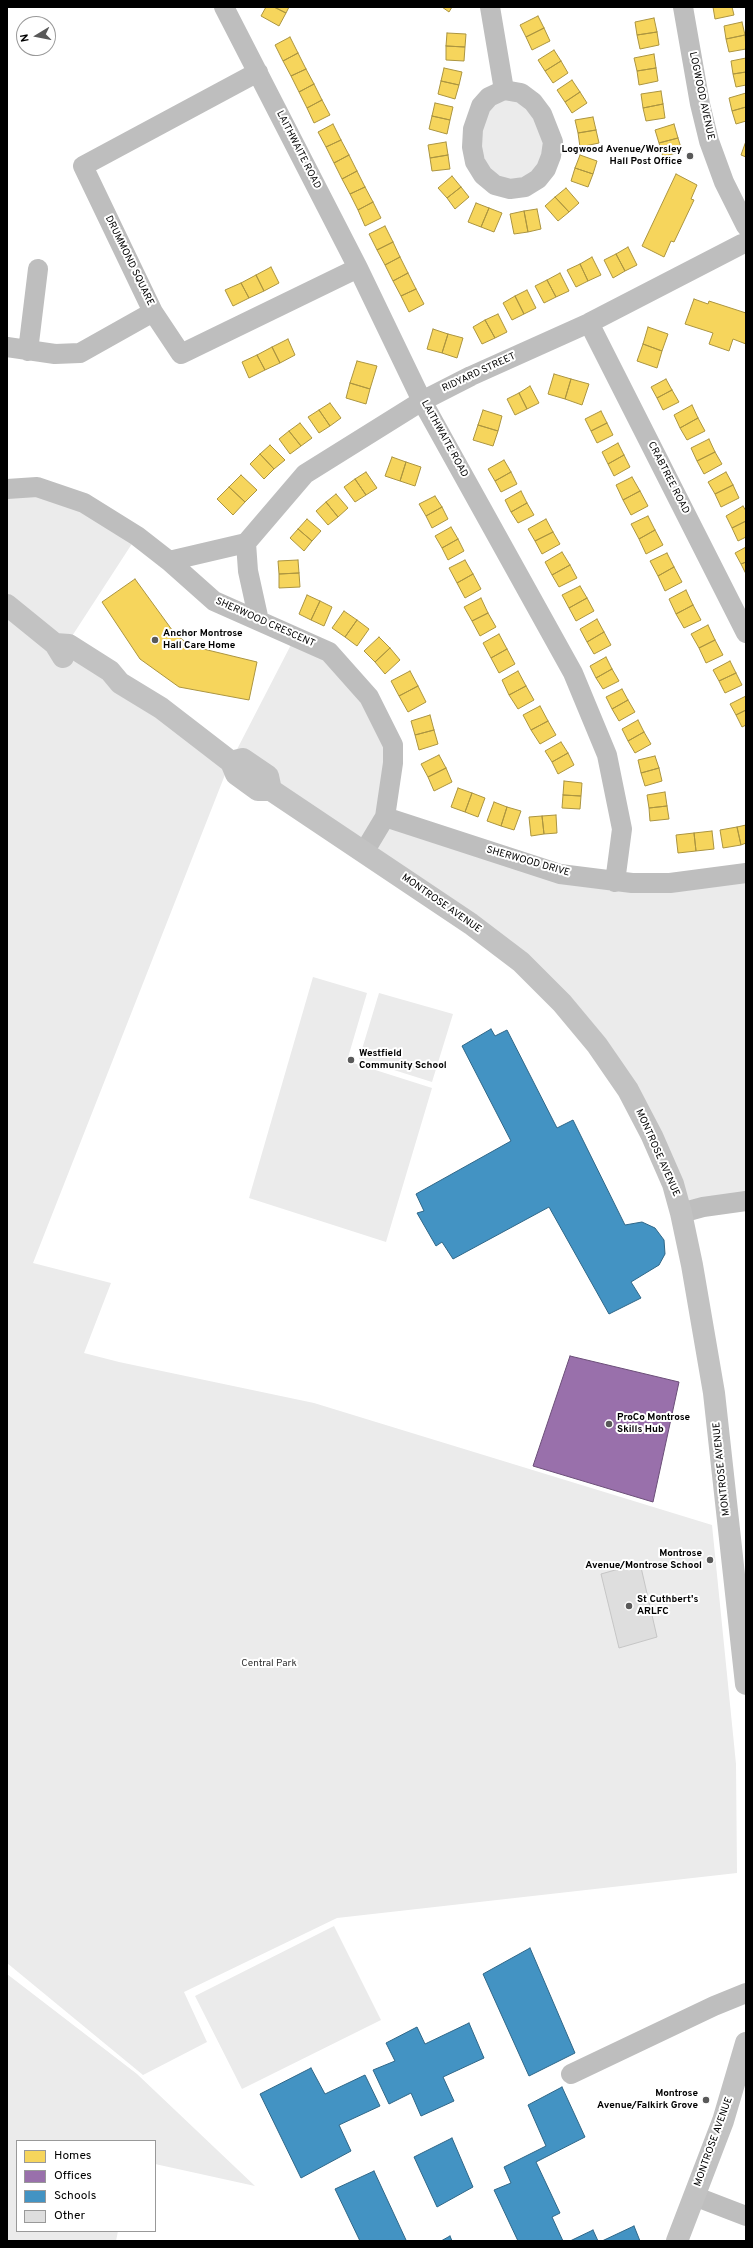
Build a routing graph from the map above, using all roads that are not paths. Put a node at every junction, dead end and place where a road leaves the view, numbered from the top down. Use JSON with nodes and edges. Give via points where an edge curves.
{"nodes":[{"id":1,"x":224,"y":7,"type":"edge"},
{"id":2,"x":490,"y":7,"type":"edge"},
{"id":3,"x":684,"y":7,"type":"edge"},
{"id":4,"x":258,"y":72,"type":"junction"},
{"id":5,"x":504,"y":90,"type":"junction"},
{"id":6,"x":745,"y":237,"type":"edge"},
{"id":7,"x":358,"y":268,"type":"junction"},
{"id":8,"x":38,"y":269,"type":"dead end"},
{"id":9,"x":153,"y":312,"type":"junction"},
{"id":10,"x":589,"y":323,"type":"junction"},
{"id":11,"x":7,"y":347,"type":"edge"},
{"id":12,"x":28,"y":351,"type":"junction"},
{"id":13,"x":422,"y":401,"type":"junction"},
{"id":14,"x":7,"y":489,"type":"edge"},
{"id":15,"x":246,"y":543,"type":"junction"},
{"id":16,"x":169,"y":561,"type":"junction"},
{"id":17,"x":7,"y":605,"type":"edge"},
{"id":18,"x":259,"y":621,"type":"junction"},
{"id":19,"x":746,"y":633,"type":"edge"},
{"id":20,"x":385,"y":817,"type":"junction"},
{"id":21,"x":364,"y":852,"type":"junction"},
{"id":22,"x":746,"y":873,"type":"edge"},
{"id":23,"x":615,"y":882,"type":"junction"},
{"id":24,"x":746,"y":1201,"type":"edge"},
{"id":25,"x":681,"y":1213,"type":"junction"},
{"id":26,"x":746,"y":1684,"type":"edge"},
{"id":27,"x":746,"y":1993,"type":"edge"},
{"id":28,"x":746,"y":2042,"type":"edge"},
{"id":29,"x":571,"y":2074,"type":"dead end"},
{"id":30,"x":694,"y":2196,"type":"junction"},
{"id":31,"x":746,"y":2216,"type":"edge"},
{"id":32,"x":677,"y":2241,"type":"edge"}],
"edges":[{"from":1,"to":4,"type":"street","name":"LAITHWAITE ROAD"},
{"from":2,"to":5,"type":"street"},
{"from":3,"to":6,"type":"street","name":"LOGWOOD AVENUE","via":[[700,104],[709,141]]},
{"from":4,"to":7,"type":"street","name":"LAITHWAITE ROAD"},
{"from":4,"to":9,"type":"street","name":"DRUMMOND SQUARE","via":[[83,166]]},
{"from":5,"to":5,"type":"street","via":[[521,93],[533,102],[542,114],[552,142],[552,156],[538,179],[525,186],[510,189],[495,185],[483,175],[475,162],[472,147],[472,129],[481,106],[489,97]]},
{"from":6,"to":10,"type":"street","name":"RIDYARD STREET"},
{"from":7,"to":9,"type":"street","name":"DRUMMOND SQUARE","via":[[181,354]]},
{"from":7,"to":13,"type":"street","name":"LAITHWAITE ROAD"},
{"from":8,"to":12,"type":"street"},
{"from":9,"to":12,"type":"street","via":[[80,353]]},
{"from":10,"to":13,"type":"street","name":"RIDYARD STREET"},
{"from":10,"to":19,"type":"street","name":"CRABTREE ROAD"},
{"from":11,"to":12,"type":"street"},
{"from":13,"to":15,"type":"street","name":"RIDYARD STREET","via":[[305,474]]},
{"from":13,"to":23,"type":"street","name":"LAITHWAITE ROAD","via":[[573,673],[607,755],[622,829]]},
{"from":14,"to":16,"type":"street","name":"SHERWOOD CRESCENT","via":[[37,487],[84,503],[137,536]]},
{"from":15,"to":16,"type":"street"},
{"from":15,"to":18,"type":"street","via":[[248,571]]},
{"from":16,"to":18,"type":"street","name":"SHERWOOD CRESCENT","via":[[214,601]]},
{"from":17,"to":21,"type":"street","name":"MONTROSE AVENUE","via":[[55,644],[63,657],[103,683],[120,684],[161,708],[231,762],[243,759],[268,776],[271,790]]},
{"from":18,"to":20,"type":"street","name":"SHERWOOD CRESCENT","via":[[329,652],[369,697],[393,745]]},
{"from":20,"to":21,"type":"street","name":"SHERWOOD CRESCENT"},
{"from":20,"to":23,"type":"street","name":"SHERWOOD DRIVE","via":[[560,874]]},
{"from":21,"to":25,"type":"street","name":"MONTROSE AVENUE","via":[[464,919],[521,962],[562,1003],[597,1045],[628,1090],[667,1170]]},
{"from":22,"to":23,"type":"street","name":"SHERWOOD DRIVE","via":[[670,883]]},
{"from":24,"to":25,"type":"street"},
{"from":25,"to":26,"type":"street","name":"MONTROSE AVENUE","via":[[714,1393]]},
{"from":27,"to":29,"type":"street"},
{"from":28,"to":30,"type":"street","name":"MONTROSE AVENUE","via":[[723,2121]]},
{"from":30,"to":31,"type":"street"},
{"from":30,"to":32,"type":"street","name":"MONTROSE AVENUE"}]}
